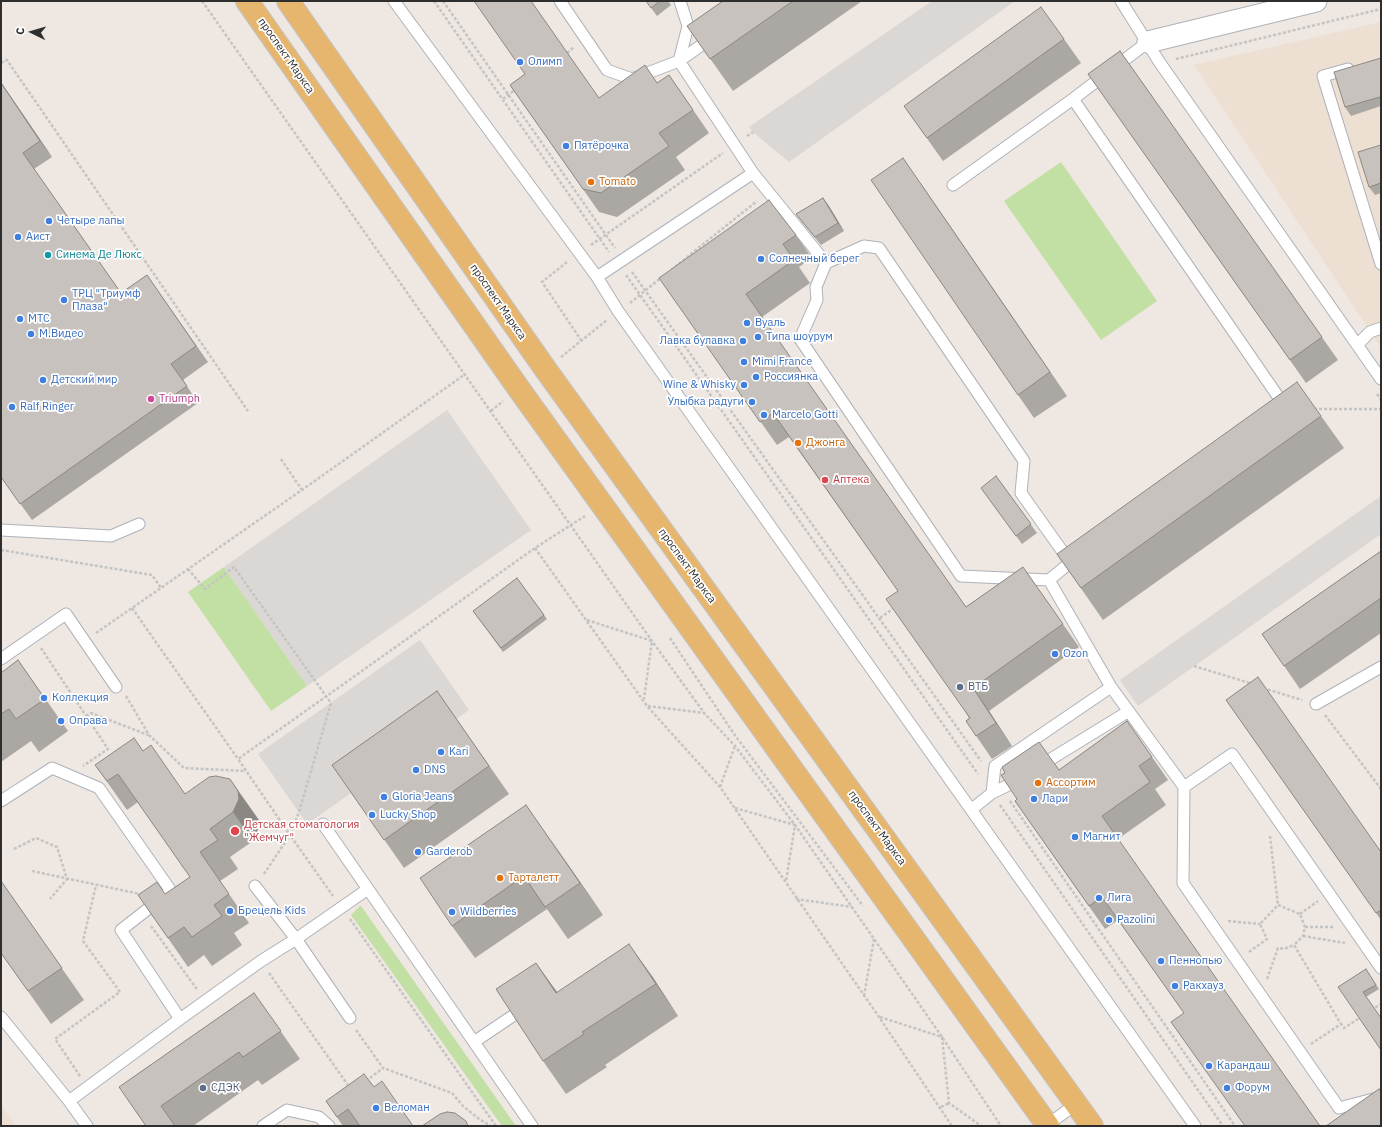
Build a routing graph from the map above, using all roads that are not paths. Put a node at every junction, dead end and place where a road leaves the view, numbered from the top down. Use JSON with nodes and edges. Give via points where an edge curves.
{"nodes":[{"id":1,"x":247,"y":1,"type":"edge"},
{"id":2,"x":288,"y":1,"type":"edge"},
{"id":3,"x":394,"y":1,"type":"edge"},
{"id":4,"x":560,"y":1,"type":"edge"},
{"id":5,"x":680,"y":1,"type":"edge"},
{"id":6,"x":1121,"y":1,"type":"edge"},
{"id":7,"x":1313,"y":1,"type":"edge"},
{"id":8,"x":722,"y":31,"type":"edge"},
{"id":9,"x":1148,"y":42,"type":"junction"},
{"id":10,"x":679,"y":61,"type":"junction"},
{"id":11,"x":1359,"y":66,"type":"edge"},
{"id":12,"x":1073,"y":99,"type":"junction"},
{"id":13,"x":752,"y":172,"type":"junction"},
{"id":14,"x":953,"y":186,"type":"dead end"},
{"id":15,"x":826,"y":262,"type":"junction"},
{"id":16,"x":1381,"y":264,"type":"edge"},
{"id":17,"x":597,"y":277,"type":"junction"},
{"id":18,"x":1381,"y":328,"type":"edge"},
{"id":19,"x":1357,"y":345,"type":"junction"},
{"id":20,"x":1381,"y":379,"type":"edge"},
{"id":21,"x":1283,"y":411,"type":"edge"},
{"id":22,"x":139,"y":524,"type":"dead end"},
{"id":23,"x":1,"y":530,"type":"edge"},
{"id":24,"x":1089,"y":548,"type":"edge"},
{"id":25,"x":1070,"y":562,"type":"junction"},
{"id":26,"x":1049,"y":580,"type":"junction"},
{"id":27,"x":1,"y":659,"type":"edge"},
{"id":28,"x":1381,"y":667,"type":"edge"},
{"id":29,"x":1112,"y":686,"type":"junction"},
{"id":30,"x":116,"y":687,"type":"road end"},
{"id":31,"x":1316,"y":704,"type":"road end"},
{"id":32,"x":1129,"y":711,"type":"junction"},
{"id":33,"x":1184,"y":788,"type":"junction"},
{"id":34,"x":997,"y":791,"type":"junction"},
{"id":35,"x":1,"y":801,"type":"edge"},
{"id":36,"x":972,"y":809,"type":"junction"},
{"id":37,"x":323,"y":824,"type":"dead end"},
{"id":38,"x":255,"y":886,"type":"road end"},
{"id":39,"x":368,"y":889,"type":"junction"},
{"id":40,"x":296,"y":940,"type":"junction"},
{"id":41,"x":1381,"y":968,"type":"edge"},
{"id":42,"x":514,"y":1015,"type":"edge"},
{"id":43,"x":1,"y":1017,"type":"edge"},
{"id":44,"x":350,"y":1018,"type":"road end"},
{"id":45,"x":180,"y":1019,"type":"junction"},
{"id":46,"x":474,"y":1042,"type":"junction"},
{"id":47,"x":1381,"y":1097,"type":"edge"},
{"id":48,"x":69,"y":1101,"type":"junction"},
{"id":49,"x":1076,"y":1104,"type":"junction"},
{"id":50,"x":87,"y":1126,"type":"edge"},
{"id":51,"x":263,"y":1126,"type":"edge"},
{"id":52,"x":329,"y":1126,"type":"edge"},
{"id":53,"x":532,"y":1126,"type":"edge"},
{"id":54,"x":1047,"y":1126,"type":"edge"},
{"id":55,"x":1092,"y":1126,"type":"edge"},
{"id":56,"x":1195,"y":1126,"type":"edge"}],
"edges":[{"from":1,"to":54,"type":"main road","name":"проспект Маркса","via":[[519,389]]},
{"from":2,"to":49,"type":"main road","name":"проспект Маркса","via":[[546,370]]},
{"from":3,"to":17,"type":"lane"},
{"from":4,"to":10,"type":"lane","via":[[607,70],[632,79]]},
{"from":5,"to":10,"type":"lane","via":[[688,26]]},
{"from":6,"to":9,"type":"lane"},
{"from":7,"to":9,"type":"street"},
{"from":8,"to":10,"type":"lane"},
{"from":9,"to":12,"type":"lane"},
{"from":9,"to":19,"type":"lane","via":[[1160,63]]},
{"from":10,"to":13,"type":"lane"},
{"from":11,"to":16,"type":"lane","via":[[1323,76]]},
{"from":12,"to":14,"type":"lane"},
{"from":12,"to":21,"type":"lane"},
{"from":13,"to":15,"type":"lane"},
{"from":13,"to":17,"type":"lane"},
{"from":15,"to":25,"type":"lane","via":[[864,246],[879,248],[1024,461],[1020,493]]},
{"from":15,"to":26,"type":"lane","via":[[816,287],[816,300],[800,339],[961,576]]},
{"from":17,"to":36,"type":"lane","via":[[618,311]]},
{"from":18,"to":19,"type":"lane","via":[[1370,332]]},
{"from":19,"to":20,"type":"lane"},
{"from":22,"to":23,"type":"lane","via":[[111,536]]},
{"from":24,"to":25,"type":"lane"},
{"from":25,"to":26,"type":"lane"},
{"from":26,"to":29,"type":"lane"},
{"from":27,"to":30,"type":"lane","via":[[66,614]]},
{"from":28,"to":31,"type":"lane"},
{"from":29,"to":32,"type":"lane"},
{"from":29,"to":34,"type":"lane","via":[[995,766],[993,780]]},
{"from":32,"to":33,"type":"lane"},
{"from":32,"to":34,"type":"lane"},
{"from":33,"to":41,"type":"lane","via":[[1232,754]]},
{"from":33,"to":47,"type":"lane","via":[[1183,882],[1339,1108]]},
{"from":34,"to":36,"type":"lane"},
{"from":35,"to":45,"type":"lane","via":[[52,768],[99,788],[171,891],[121,930]]},
{"from":36,"to":56,"type":"lane"},
{"from":37,"to":39,"type":"lane"},
{"from":38,"to":40,"type":"lane"},
{"from":39,"to":40,"type":"lane"},
{"from":39,"to":46,"type":"lane"},
{"from":40,"to":44,"type":"lane"},
{"from":40,"to":45,"type":"lane","via":[[261,961]]},
{"from":42,"to":46,"type":"lane"},
{"from":43,"to":48,"type":"lane"},
{"from":45,"to":48,"type":"lane"},
{"from":46,"to":53,"type":"lane"},
{"from":48,"to":50,"type":"lane"},
{"from":49,"to":54,"type":"lane"},
{"from":49,"to":55,"type":"main road","name":"проспект Маркса"},
{"from":51,"to":52,"type":"lane","via":[[287,1110],[319,1117]]}]}
